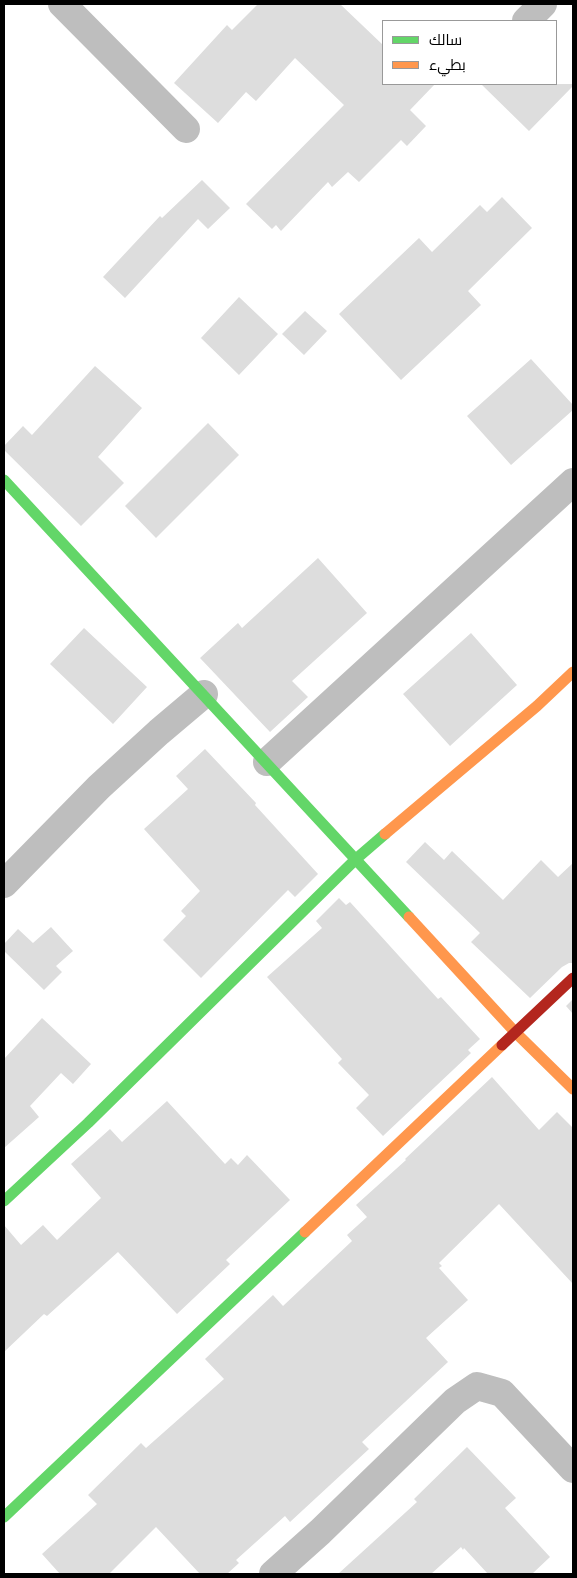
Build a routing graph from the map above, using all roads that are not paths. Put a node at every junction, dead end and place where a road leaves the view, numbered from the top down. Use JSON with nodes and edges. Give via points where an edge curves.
{"nodes":[{"id":1,"x":62,"y":4,"type":"edge"},
{"id":2,"x":543,"y":4,"type":"edge"},
{"id":3,"x":527,"y":20,"type":"edge"},
{"id":4,"x":186,"y":129,"type":"dead end"},
{"id":5,"x":4,"y":480,"type":"edge"},
{"id":6,"x":573,"y":482,"type":"edge"},
{"id":7,"x":573,"y":672,"type":"edge"},
{"id":8,"x":204,"y":694,"type":"junction"},
{"id":9,"x":267,"y":762,"type":"junction"},
{"id":10,"x":356,"y":860,"type":"junction"},
{"id":11,"x":4,"y":884,"type":"edge"},
{"id":12,"x":573,"y":978,"type":"edge"},
{"id":13,"x":515,"y":1032,"type":"junction"},
{"id":14,"x":573,"y":1089,"type":"edge"},
{"id":15,"x":4,"y":1201,"type":"edge"},
{"id":16,"x":573,"y":1469,"type":"edge"},
{"id":17,"x":4,"y":1517,"type":"edge"},
{"id":18,"x":273,"y":1574,"type":"edge"}],
"edges":[{"from":1,"to":4,"type":"street"},
{"from":2,"to":3,"type":"street"},
{"from":5,"to":8,"type":"street"},
{"from":6,"to":9,"type":"street"},
{"from":7,"to":10,"type":"street"},
{"from":8,"to":9,"type":"street"},
{"from":8,"to":11,"type":"street","via":[[99,787]]},
{"from":9,"to":10,"type":"street"},
{"from":10,"to":13,"type":"street"},
{"from":10,"to":15,"type":"street"},
{"from":12,"to":13,"type":"street"},
{"from":13,"to":14,"type":"street"},
{"from":13,"to":17,"type":"street"},
{"from":16,"to":18,"type":"street","via":[[502,1393],[477,1386],[456,1401]]}]}
